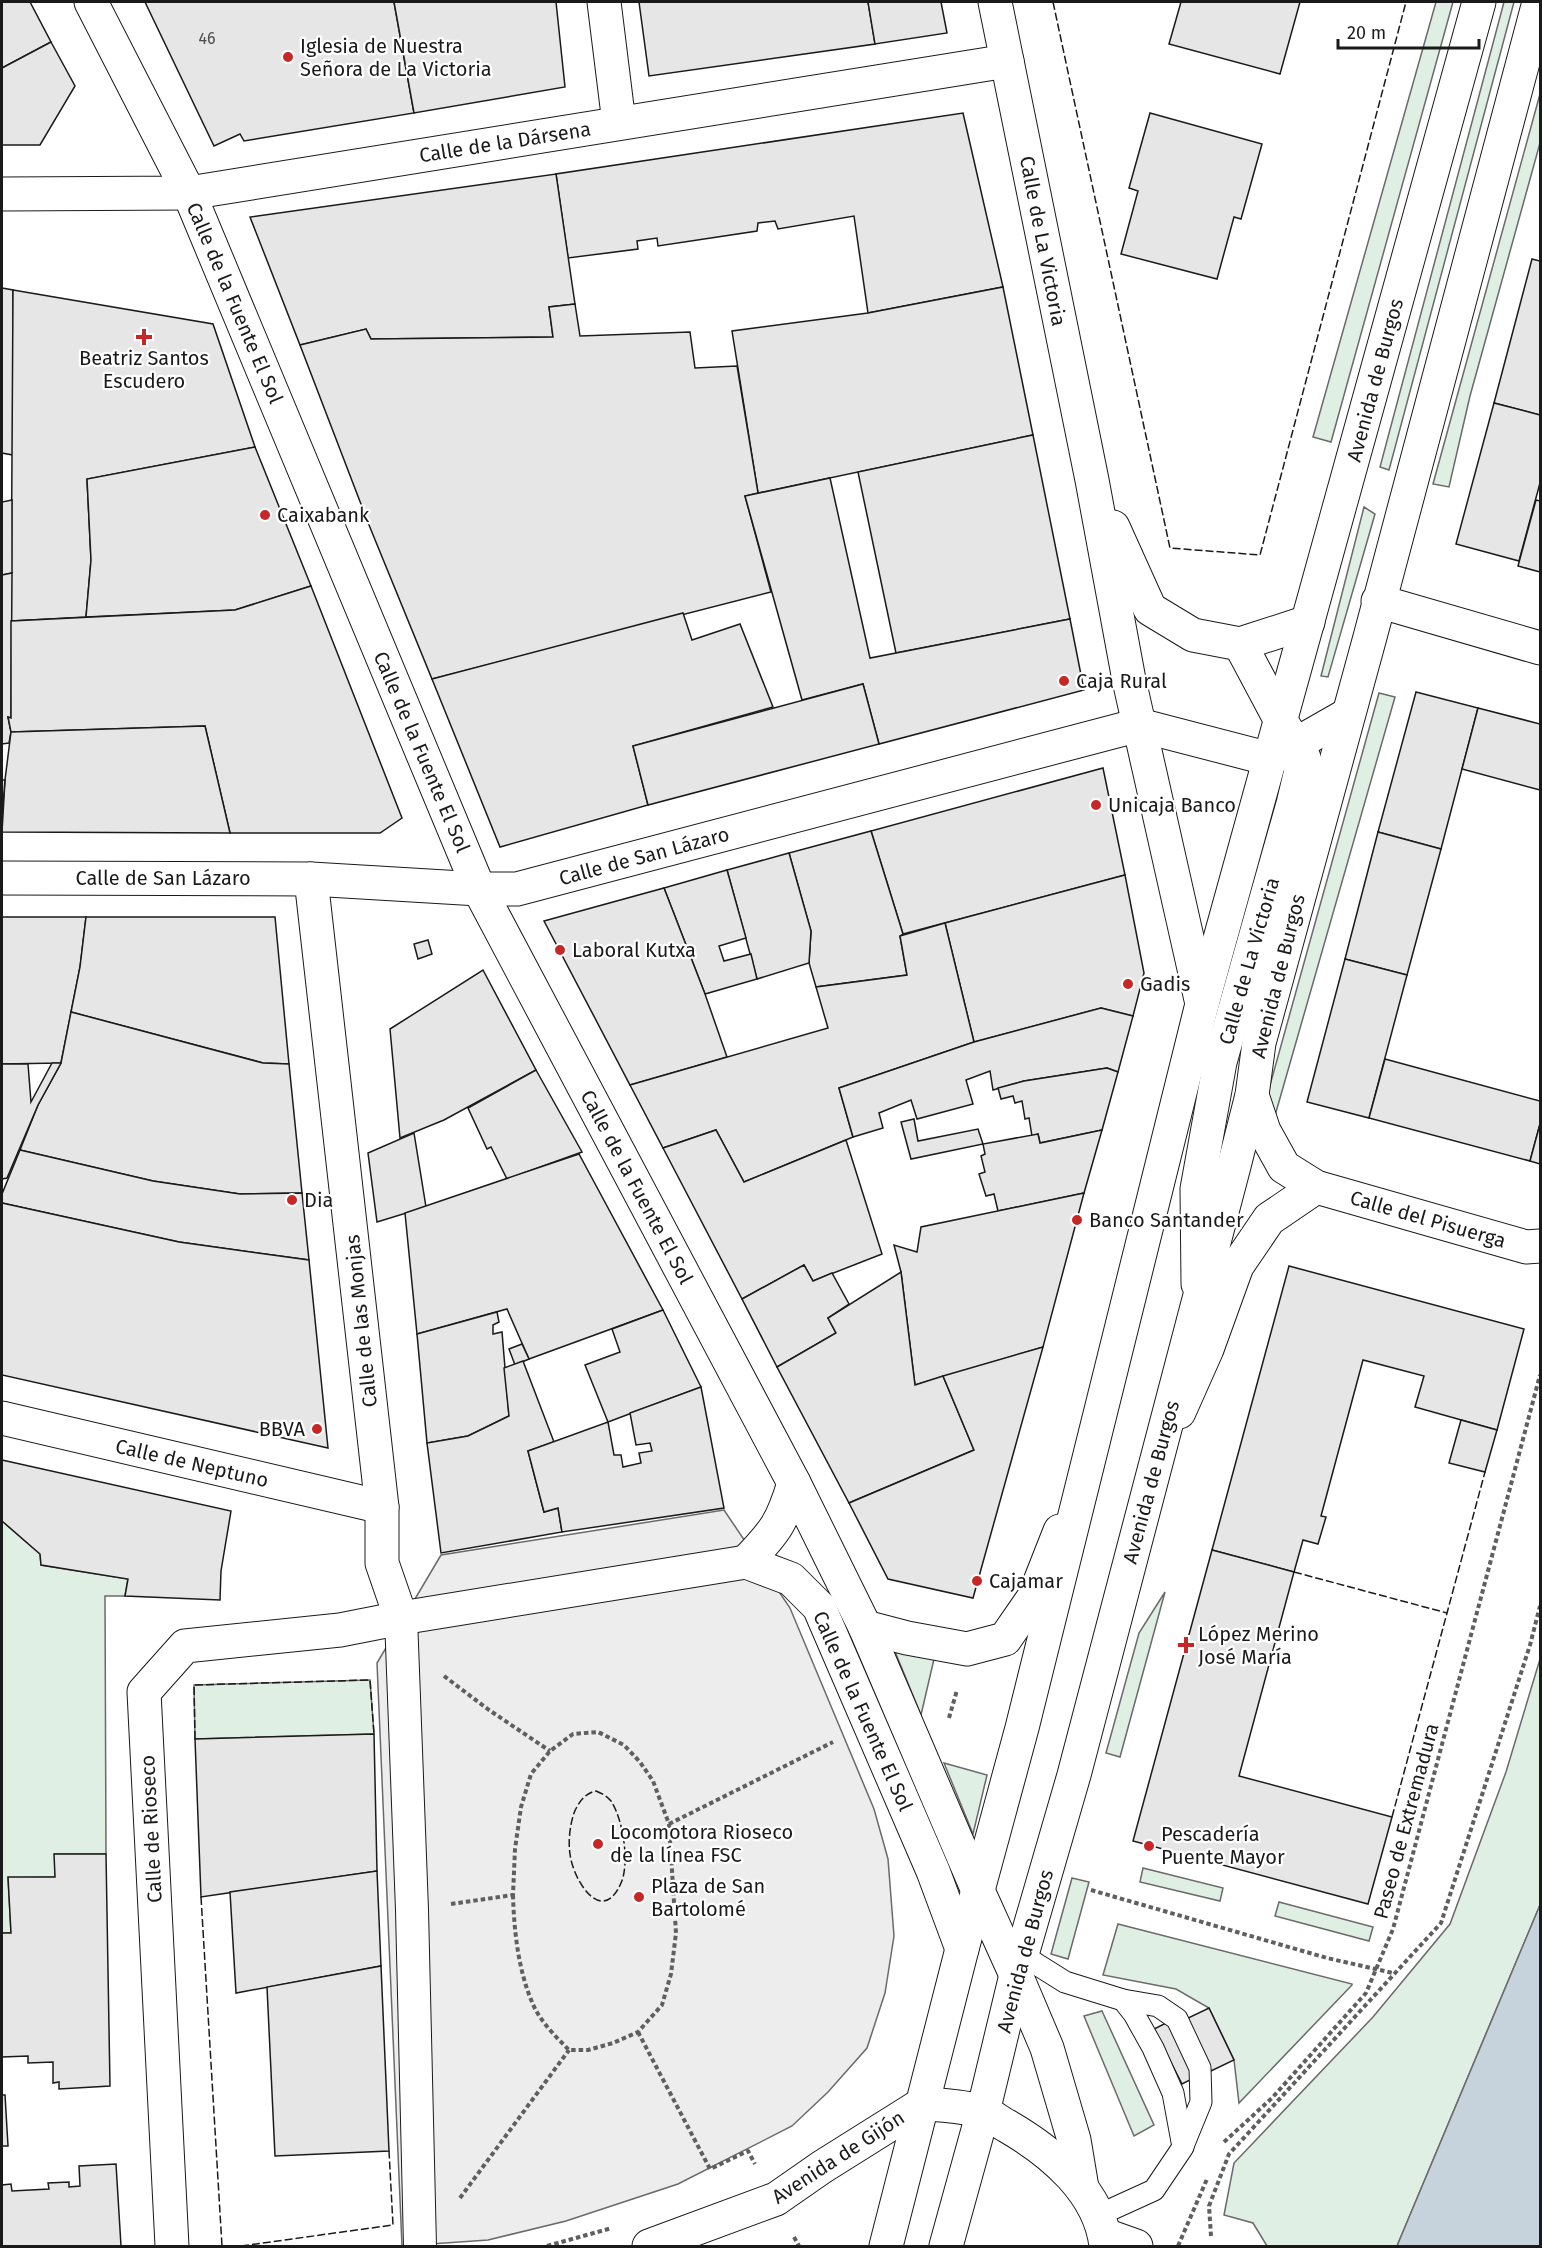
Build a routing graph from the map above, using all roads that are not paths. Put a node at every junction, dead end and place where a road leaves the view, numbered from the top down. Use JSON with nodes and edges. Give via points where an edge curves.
{"nodes":[{"id":1,"x":91,"y":2,"type":"edge"},
{"id":2,"x":604,"y":2,"type":"edge"},
{"id":3,"x":995,"y":2,"type":"edge"},
{"id":4,"x":1479,"y":2,"type":"edge"},
{"id":5,"x":1539,"y":2,"type":"edge"},
{"id":6,"x":1007,"y":61,"type":"junction"},
{"id":7,"x":619,"y":123,"type":"junction"},
{"id":8,"x":189,"y":193,"type":"junction"},
{"id":9,"x":2,"y":194,"type":"edge"},
{"id":10,"x":1092,"y":480,"type":"junction"},
{"id":11,"x":1378,"y":601,"type":"junction"},
{"id":12,"x":1308,"y":622,"type":"junction"},
{"id":13,"x":1240,"y":644,"type":"junction"},
{"id":14,"x":1540,"y":648,"type":"edge"},
{"id":15,"x":1347,"y":716,"type":"junction"},
{"id":16,"x":1139,"y":725,"type":"junction"},
{"id":17,"x":1282,"y":741,"type":"junction"},
{"id":18,"x":2,"y":878,"type":"edge"},
{"id":19,"x":311,"y":879,"type":"junction"},
{"id":20,"x":479,"y":889,"type":"junction"},
{"id":21,"x":1202,"y":1004,"type":"junction"},
{"id":22,"x":1252,"y":1095,"type":"junction"},
{"id":23,"x":1316,"y":1187,"type":"junction"},
{"id":24,"x":1540,"y":1246,"type":"edge"},
{"id":25,"x":1198,"y":1297,"type":"junction"},
{"id":26,"x":2,"y":1418,"type":"edge"},
{"id":27,"x":1091,"y":1448,"type":"junction"},
{"id":28,"x":1157,"y":1460,"type":"junction"},
{"id":29,"x":794,"y":1483,"type":"junction"},
{"id":30,"x":382,"y":1507,"type":"junction"},
{"id":31,"x":746,"y":1562,"type":"junction"},
{"id":32,"x":401,"y":1618,"type":"junction"},
{"id":33,"x":865,"y":1627,"type":"junction"},
{"id":34,"x":978,"y":1893,"type":"junction"},
{"id":35,"x":962,"y":1949,"type":"junction"},
{"id":36,"x":1019,"y":1965,"type":"junction"},
{"id":37,"x":1123,"y":2000,"type":"junction"},
{"id":38,"x":924,"y":2103,"type":"junction"},
{"id":39,"x":983,"y":2112,"type":"junction"},
{"id":40,"x":1183,"y":2147,"type":"junction"},
{"id":41,"x":1083,"y":2188,"type":"junction"},
{"id":42,"x":1103,"y":2232,"type":"edge"},
{"id":43,"x":172,"y":2247,"type":"edge"},
{"id":44,"x":420,"y":2247,"type":"edge"},
{"id":45,"x":650,"y":2247,"type":"edge"},
{"id":46,"x":886,"y":2247,"type":"edge"},
{"id":47,"x":946,"y":2247,"type":"edge"},
{"id":48,"x":1136,"y":2247,"type":"edge"}],
"edges":[{"from":1,"to":8,"type":"main road","name":"Calle de la Fuente El Sol"},
{"from":2,"to":7,"type":"main road"},
{"from":3,"to":6,"type":"main road","name":"Calle de La Victoria"},
{"from":4,"to":12,"type":"main road","name":"Avenida de Burgos"},
{"from":5,"to":11,"type":"main road","name":"Avenida de Burgos"},
{"from":6,"to":7,"type":"main road","name":"Calle de la Dársena"},
{"from":6,"to":10,"type":"main road","name":"Calle de La Victoria"},
{"from":7,"to":8,"type":"main road","name":"Calle de la Dársena"},
{"from":8,"to":9,"type":"main road","name":"Calle de la Dársena"},
{"from":8,"to":20,"type":"main road","name":"Calle de la Fuente El Sol"},
{"from":10,"to":13,"type":"main road","name":"Calle de La Victoria","via":[[1150,609],[1193,635]]},
{"from":10,"to":16,"type":"main road","name":"Calle de La Victoria"},
{"from":11,"to":14,"type":"main road"},
{"from":11,"to":15,"type":"main road","name":"Avenida de Burgos"},
{"from":12,"to":13,"type":"main road","name":"Calle de La Victoria"},
{"from":12,"to":17,"type":"main road","name":"Avenida de Burgos"},
{"from":13,"to":17,"type":"main road","name":"Calle de La Victoria"},
{"from":15,"to":17,"type":"main road"},
{"from":15,"to":22,"type":"main road","name":"Avenida de Burgos","via":[[1258,1043]]},
{"from":16,"to":17,"type":"main road","name":"Calle de San Lázaro"},
{"from":16,"to":20,"type":"main road","name":"Calle de San Lázaro","via":[[517,889]]},
{"from":16,"to":21,"type":"main road","name":"Calle de La Victoria"},
{"from":17,"to":21,"type":"main road","name":"Avenida de Burgos"},
{"from":17,"to":25,"type":"main road","name":"Calle de La Victoria","via":[[1304,758],[1220,1062],[1197,1188]]},
{"from":18,"to":19,"type":"main road","name":"Calle de San Lázaro"},
{"from":19,"to":20,"type":"main road","name":"Calle de San Lázaro"},
{"from":19,"to":30,"type":"main road","name":"Calle de las Monjas"},
{"from":20,"to":29,"type":"main road","name":"Calle de la Fuente El Sol"},
{"from":21,"to":27,"type":"main road","name":"Avenida de Burgos"},
{"from":22,"to":23,"type":"main road","name":"Calle del Pisuerga","via":[[1264,1131],[1284,1167]]},
{"from":22,"to":25,"type":"main road","name":"Avenida de Burgos"},
{"from":23,"to":24,"type":"main road","name":"Calle del Pisuerga","via":[[1526,1247]]},
{"from":23,"to":28,"type":"main road","via":[[1269,1219],[1237,1266],[1207,1349]]},
{"from":25,"to":28,"type":"main road","name":"Avenida de Burgos"},
{"from":26,"to":30,"type":"main road","name":"Calle de Neptuno"},
{"from":27,"to":33,"type":"main road","name":"Calle de la Fuente El Sol","via":[[1034,1597],[1005,1639],[968,1649]]},
{"from":27,"to":34,"type":"main road","name":"Avenida de Burgos"},
{"from":28,"to":36,"type":"main road","name":"Avenida de Burgos"},
{"from":29,"to":31,"type":"main road","via":[[784,1515],[772,1536]]},
{"from":29,"to":33,"type":"main road","name":"Calle de la Fuente El Sol"},
{"from":30,"to":32,"type":"main road","name":"Calle de las Monjas","via":[[382,1563]]},
{"from":31,"to":32,"type":"main road"},
{"from":31,"to":35,"type":"main road","name":"Calle de la Fuente El Sol","via":[[791,1579],[819,1607],[933,1871]]},
{"from":32,"to":43,"type":"main road","name":"Calle de Rioseco","via":[[340,1630],[185,1646],[144,1692]]},
{"from":32,"to":44,"type":"street"},
{"from":33,"to":34,"type":"main road","name":"Calle de la Fuente El Sol"},
{"from":34,"to":35,"type":"main road","name":"Avenida de Burgos"},
{"from":34,"to":36,"type":"main road","name":"Calle de la Fuente El Sol"},
{"from":35,"to":38,"type":"main road","name":"Avenida de Burgos"},
{"from":36,"to":37,"type":"lane"},
{"from":36,"to":39,"type":"main road","name":"Avenida de Burgos"},
{"from":36,"to":41,"type":"main road","name":"Calle de la Fuente El Sol","via":[[1074,2140]]},
{"from":37,"to":40,"type":"lane","via":[[1153,2048],[1173,2093]]},
{"from":37,"to":40,"type":"lane","via":[[1158,2006],[1177,2019],[1200,2068],[1201,2102]]},
{"from":38,"to":39,"type":"main road"},
{"from":38,"to":45,"type":"main road","name":"Avenida de Gijón","via":[[776,2199]]},
{"from":38,"to":46,"type":"main road","name":"Avenida de Burgos"},
{"from":39,"to":41,"type":"main road","via":[[1022,2135]]},
{"from":39,"to":47,"type":"main road","name":"Avenida de Burgos"},
{"from":40,"to":42,"type":"lane","via":[[1154,2190]]},
{"from":41,"to":42,"type":"main road"},
{"from":42,"to":48,"type":"main road"}]}
